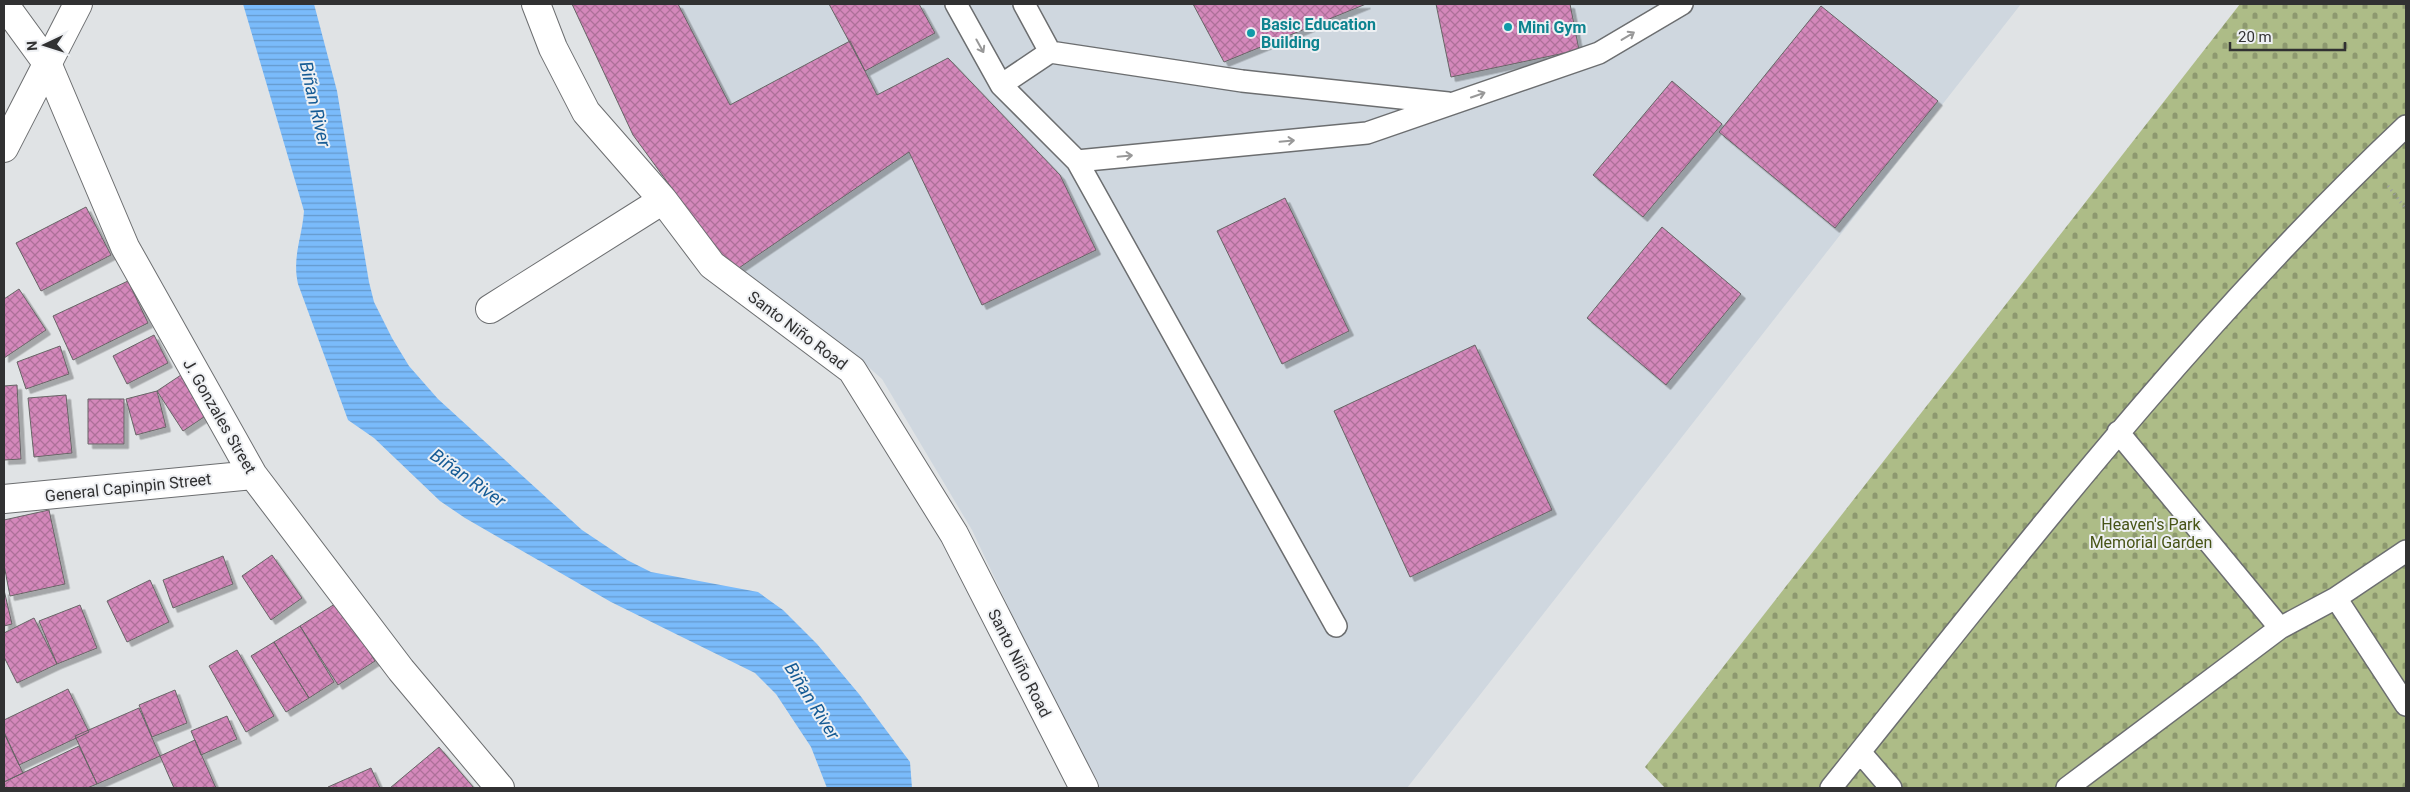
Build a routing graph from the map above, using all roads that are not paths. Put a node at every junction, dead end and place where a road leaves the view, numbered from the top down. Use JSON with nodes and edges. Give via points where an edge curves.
{"nodes":[{"id":1,"x":4,"y":4,"type":"edge"},
{"id":2,"x":78,"y":4,"type":"edge"},
{"id":3,"x":536,"y":4,"type":"edge"},
{"id":4,"x":956,"y":4,"type":"edge"},
{"id":5,"x":1024,"y":4,"type":"edge"},
{"id":6,"x":1682,"y":4,"type":"edge"},
{"id":7,"x":1050,"y":52,"type":"junction"},
{"id":8,"x":48,"y":63,"type":"junction"},
{"id":9,"x":1001,"y":85,"type":"junction"},
{"id":10,"x":1453,"y":104,"type":"junction"},
{"id":11,"x":2406,"y":126,"type":"edge"},
{"id":12,"x":4,"y":148,"type":"edge"},
{"id":13,"x":1077,"y":161,"type":"junction"},
{"id":14,"x":663,"y":200,"type":"junction"},
{"id":15,"x":490,"y":309,"type":"dead end"},
{"id":16,"x":2118,"y":432,"type":"junction"},
{"id":17,"x":253,"y":475,"type":"junction"},
{"id":18,"x":4,"y":499,"type":"edge"},
{"id":19,"x":2406,"y":551,"type":"edge"},
{"id":20,"x":2336,"y":598,"type":"junction"},
{"id":21,"x":1336,"y":626,"type":"dead end"},
{"id":22,"x":2280,"y":628,"type":"junction"},
{"id":23,"x":2406,"y":705,"type":"edge"},
{"id":24,"x":1860,"y":752,"type":"junction"},
{"id":25,"x":500,"y":788,"type":"edge"},
{"id":26,"x":1084,"y":788,"type":"edge"},
{"id":27,"x":1831,"y":788,"type":"edge"},
{"id":28,"x":1890,"y":788,"type":"edge"},
{"id":29,"x":2067,"y":788,"type":"edge"}],
"edges":[{"from":1,"to":8,"type":"main road","name":"J. Gonzales Street"},
{"from":2,"to":8,"type":"main road"},
{"from":3,"to":14,"type":"main road","name":"Santo Niño Road","via":[[553,48],[586,112]]},
{"from":4,"to":9,"type":"lane","one_way":true},
{"from":5,"to":7,"type":"lane"},
{"from":10,"to":6,"type":"lane","one_way":true,"via":[[1599,53]]},
{"from":7,"to":9,"type":"lane"},
{"from":7,"to":10,"type":"lane","via":[[1242,81]]},
{"from":8,"to":12,"type":"main road"},
{"from":8,"to":17,"type":"main road","name":"J. Gonzales Street","via":[[125,248]]},
{"from":9,"to":13,"type":"lane"},
{"from":13,"to":10,"type":"lane","one_way":true,"via":[[1367,133]]},
{"from":11,"to":16,"type":"lane","via":[[2232,303]]},
{"from":13,"to":21,"type":"lane"},
{"from":14,"to":15,"type":"main road"},
{"from":14,"to":26,"type":"main road","name":"Santo Niño Road","via":[[712,265],[852,370],[954,534]]},
{"from":16,"to":22,"type":"lane"},
{"from":16,"to":24,"type":"lane"},
{"from":17,"to":18,"type":"main road","name":"General Capinpin Street"},
{"from":17,"to":25,"type":"main road","name":"J. Gonzales Street","via":[[401,670]]},
{"from":19,"to":20,"type":"lane"},
{"from":20,"to":22,"type":"lane"},
{"from":20,"to":23,"type":"lane"},
{"from":22,"to":29,"type":"lane"},
{"from":24,"to":27,"type":"lane"},
{"from":24,"to":28,"type":"lane"}]}
